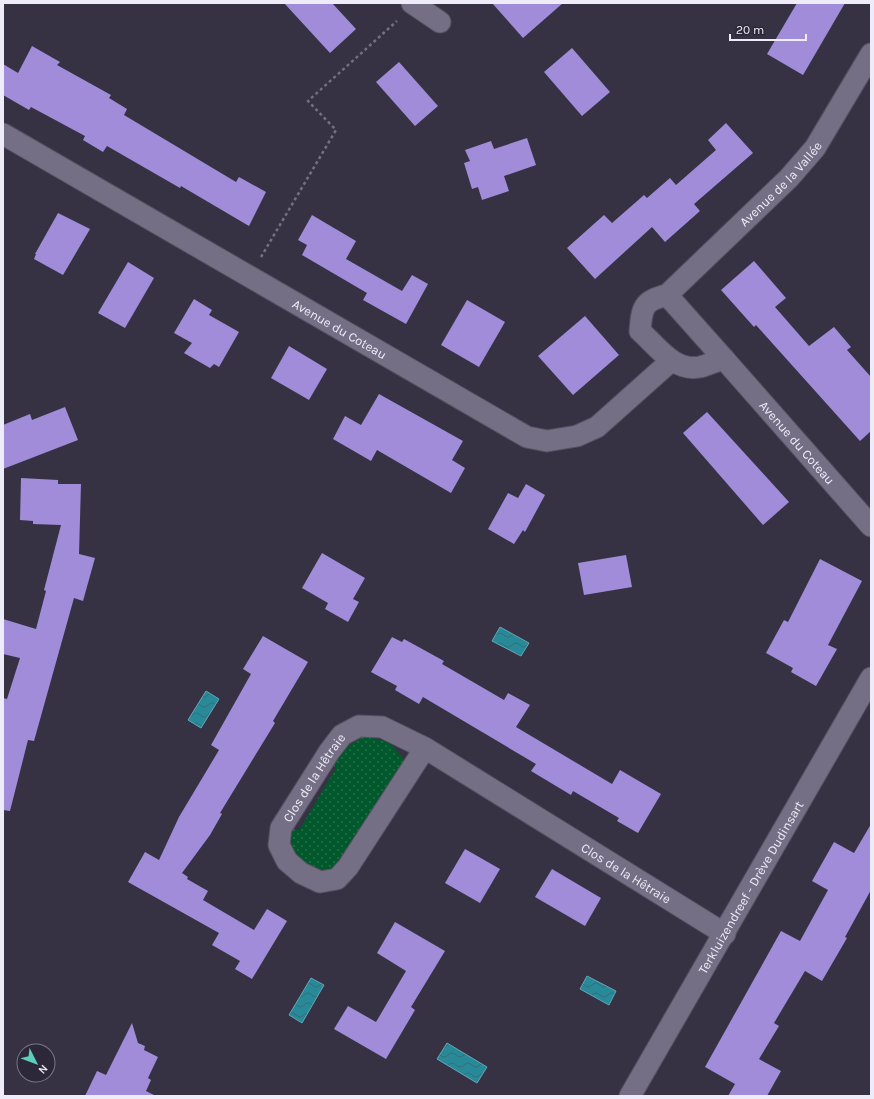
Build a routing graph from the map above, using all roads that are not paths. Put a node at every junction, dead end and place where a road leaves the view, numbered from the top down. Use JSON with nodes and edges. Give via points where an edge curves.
{"nodes":[{"id":1,"x":413,"y":4,"type":"edge"},
{"id":2,"x":440,"y":22,"type":"dead end"},
{"id":3,"x":871,"y":54,"type":"edge"},
{"id":4,"x":3,"y":134,"type":"edge"},
{"id":5,"x":667,"y":295,"type":"junction"},
{"id":6,"x":724,"y":359,"type":"junction"},
{"id":7,"x":671,"y":361,"type":"junction"},
{"id":8,"x":871,"y":526,"type":"edge"},
{"id":9,"x":871,"y":678,"type":"edge"},
{"id":10,"x":425,"y":748,"type":"junction"},
{"id":11,"x":725,"y":934,"type":"junction"},
{"id":12,"x":630,"y":1096,"type":"edge"}],
"edges":[{"from":1,"to":2,"type":"street"},
{"from":3,"to":5,"type":"street","name":"Avenue de la Vallée","via":[[815,148],[789,178]]},
{"from":4,"to":7,"type":"street","name":"Avenue du Coteau","via":[[527,438],[547,441],[577,436],[597,427]]},
{"from":5,"to":6,"type":"street","name":"Avenue du Coteau"},
{"from":5,"to":7,"type":"street","via":[[653,299],[642,311],[640,331]]},
{"from":6,"to":7,"type":"street","via":[[699,367],[682,366]]},
{"from":6,"to":8,"type":"street","name":"Avenue du Coteau"},
{"from":9,"to":11,"type":"street","name":"Terkluizendreef - Drève Dudinsart"},
{"from":10,"to":10,"type":"street","name":"Clos de la Hêtraie","via":[[382,727],[359,726],[342,735],[281,828],[279,845],[287,861],[301,873],[320,882],[337,879],[348,867]]},
{"from":10,"to":11,"type":"street","name":"Clos de la Hêtraie"},
{"from":11,"to":12,"type":"street","name":"Terkluizendreef - Drève Dudinsart"}]}
